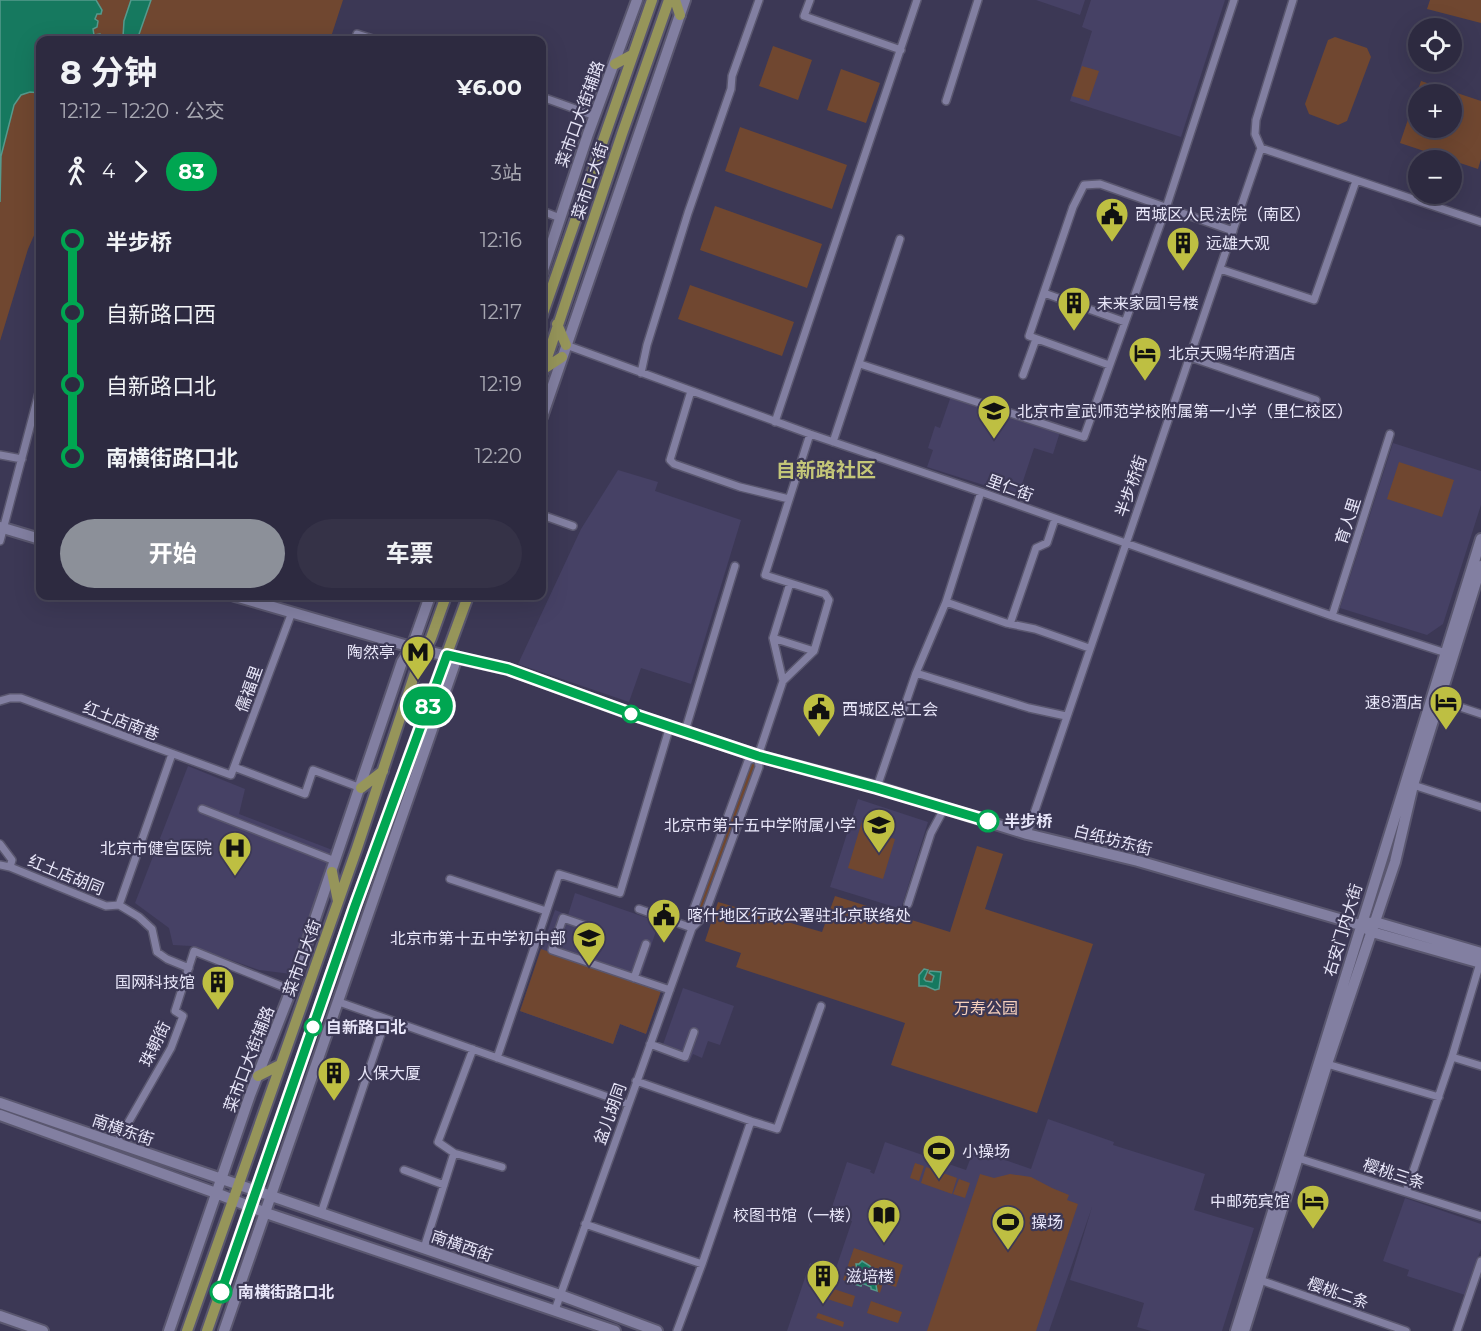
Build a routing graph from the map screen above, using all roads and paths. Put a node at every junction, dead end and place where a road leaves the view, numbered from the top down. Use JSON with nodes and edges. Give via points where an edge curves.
{"nodes":[{"id":1,"x":636,"y":0,"type":"edge"},
{"id":2,"x":652,"y":0,"type":"edge"},
{"id":3,"x":669,"y":0,"type":"edge"},
{"id":4,"x":675,"y":0,"type":"edge"},
{"id":5,"x":685,"y":0,"type":"edge"},
{"id":6,"x":759,"y":0,"type":"edge"},
{"id":7,"x":810,"y":0,"type":"edge"},
{"id":8,"x":978,"y":0,"type":"edge"},
{"id":9,"x":1234,"y":0,"type":"edge"},
{"id":10,"x":1293,"y":0,"type":"edge"},
{"id":11,"x":915,"y":1,"type":"edge"},
{"id":12,"x":680,"y":15,"type":"junction"},
{"id":13,"x":901,"y":50,"type":"junction"},
{"id":14,"x":632,"y":56,"type":"junction"},
{"id":15,"x":615,"y":64,"type":"junction"},
{"id":16,"x":546,"y":99,"type":"edge"},
{"id":17,"x":946,"y":101,"type":"dead end"},
{"id":18,"x":595,"y":116,"type":"junction"},
{"id":19,"x":1261,"y":148,"type":"junction"},
{"id":20,"x":1356,"y":181,"type":"junction"},
{"id":21,"x":1166,"y":208,"type":"junction"},
{"id":22,"x":546,"y":213,"type":"edge"},
{"id":23,"x":560,"y":218,"type":"junction"},
{"id":24,"x":1481,"y":222,"type":"edge"},
{"id":25,"x":1233,"y":231,"type":"junction"},
{"id":26,"x":900,"y":239,"type":"dead end"},
{"id":27,"x":546,"y":261,"type":"edge"},
{"id":28,"x":1220,"y":269,"type":"junction"},
{"id":29,"x":1044,"y":293,"type":"junction"},
{"id":30,"x":546,"y":304,"type":"edge"},
{"id":31,"x":1125,"y":322,"type":"junction"},
{"id":32,"x":557,"y":324,"type":"junction"},
{"id":33,"x":1036,"y":339,"type":"junction"},
{"id":34,"x":567,"y":345,"type":"junction"},
{"id":35,"x":562,"y":357,"type":"junction"},
{"id":36,"x":1190,"y":357,"type":"junction"},
{"id":37,"x":546,"y":358,"type":"edge"},
{"id":38,"x":860,"y":364,"type":"junction"},
{"id":39,"x":1109,"y":365,"type":"junction"},
{"id":40,"x":546,"y":368,"type":"edge"},
{"id":41,"x":641,"y":374,"type":"junction"},
{"id":42,"x":1023,"y":375,"type":"dead end"},
{"id":43,"x":691,"y":391,"type":"junction"},
{"id":44,"x":1316,"y":400,"type":"dead end"},
{"id":45,"x":36,"y":405,"type":"edge"},
{"id":46,"x":546,"y":405,"type":"edge"},
{"id":47,"x":776,"y":422,"type":"junction"},
{"id":48,"x":810,"y":434,"type":"junction"},
{"id":49,"x":1390,"y":434,"type":"dead end"},
{"id":50,"x":833,"y":442,"type":"junction"},
{"id":51,"x":0,"y":455,"type":"edge"},
{"id":52,"x":22,"y":459,"type":"junction"},
{"id":53,"x":981,"y":492,"type":"junction"},
{"id":54,"x":789,"y":499,"type":"junction"},
{"id":55,"x":546,"y":516,"type":"edge"},
{"id":56,"x":1055,"y":519,"type":"junction"},
{"id":57,"x":573,"y":526,"type":"dead end"},
{"id":58,"x":2,"y":528,"type":"edge"},
{"id":59,"x":36,"y":538,"type":"edge"},
{"id":60,"x":1481,"y":539,"type":"edge"},
{"id":61,"x":0,"y":541,"type":"edge"},
{"id":62,"x":1125,"y":544,"type":"junction"},
{"id":63,"x":735,"y":566,"type":"dead end"},
{"id":64,"x":1481,"y":566,"type":"edge"},
{"id":65,"x":790,"y":583,"type":"junction"},
{"id":66,"x":249,"y":600,"type":"edge"},
{"id":67,"x":429,"y":600,"type":"edge"},
{"id":68,"x":444,"y":600,"type":"edge"},
{"id":69,"x":468,"y":600,"type":"edge"},
{"id":70,"x":946,"y":602,"type":"junction"},
{"id":71,"x":292,"y":612,"type":"junction"},
{"id":72,"x":1332,"y":616,"type":"junction"},
{"id":73,"x":1010,"y":624,"type":"junction"},
{"id":74,"x":773,"y":638,"type":"junction"},
{"id":75,"x":412,"y":647,"type":"junction"},
{"id":76,"x":1089,"y":648,"type":"junction"},
{"id":77,"x":425,"y":651,"type":"junction"},
{"id":78,"x":814,"y":651,"type":"junction"},
{"id":79,"x":1446,"y":653,"type":"junction"},
{"id":80,"x":452,"y":656,"type":"junction"},
{"id":81,"x":916,"y":673,"type":"junction"},
{"id":82,"x":783,"y":681,"type":"junction"},
{"id":83,"x":1439,"y":700,"type":"junction"},
{"id":84,"x":0,"y":701,"type":"edge"},
{"id":85,"x":1481,"y":714,"type":"edge"},
{"id":86,"x":1066,"y":716,"type":"junction"},
{"id":87,"x":670,"y":726,"type":"junction"},
{"id":88,"x":685,"y":731,"type":"junction"},
{"id":89,"x":172,"y":754,"type":"junction"},
{"id":90,"x":758,"y":756,"type":"junction"},
{"id":91,"x":233,"y":771,"type":"junction"},
{"id":92,"x":383,"y":771,"type":"junction"},
{"id":93,"x":1413,"y":786,"type":"junction"},
{"id":94,"x":361,"y":788,"type":"junction"},
{"id":95,"x":877,"y":788,"type":"junction"},
{"id":96,"x":945,"y":807,"type":"junction"},
{"id":97,"x":1481,"y":807,"type":"edge"},
{"id":98,"x":202,"y":809,"type":"dead end"},
{"id":99,"x":1027,"y":834,"type":"junction"},
{"id":100,"x":0,"y":844,"type":"edge"},
{"id":101,"x":0,"y":865,"type":"edge"},
{"id":102,"x":334,"y":866,"type":"junction"},
{"id":103,"x":10,"y":867,"type":"junction"},
{"id":104,"x":450,"y":879,"type":"dead end"},
{"id":105,"x":338,"y":901,"type":"junction"},
{"id":106,"x":908,"y":904,"type":"dead end"},
{"id":107,"x":119,"y":905,"type":"junction"},
{"id":108,"x":639,"y":909,"type":"dead end"},
{"id":109,"x":546,"y":911,"type":"junction"},
{"id":110,"x":1360,"y":925,"type":"junction"},
{"id":111,"x":1373,"y":927,"type":"junction"},
{"id":112,"x":692,"y":928,"type":"junction"},
{"id":113,"x":595,"y":929,"type":"dead end"},
{"id":114,"x":646,"y":944,"type":"dead end"},
{"id":115,"x":1481,"y":960,"type":"edge"},
{"id":116,"x":189,"y":968,"type":"junction"},
{"id":117,"x":634,"y":978,"type":"junction"},
{"id":118,"x":291,"y":990,"type":"junction"},
{"id":119,"x":670,"y":990,"type":"junction"},
{"id":120,"x":339,"y":1002,"type":"junction"},
{"id":121,"x":821,"y":1006,"type":"dead end"},
{"id":122,"x":386,"y":1019,"type":"junction"},
{"id":123,"x":694,"y":1032,"type":"dead end"},
{"id":124,"x":650,"y":1044,"type":"junction"},
{"id":125,"x":473,"y":1049,"type":"junction"},
{"id":126,"x":1452,"y":1057,"type":"junction"},
{"id":127,"x":496,"y":1058,"type":"junction"},
{"id":128,"x":1327,"y":1064,"type":"junction"},
{"id":129,"x":280,"y":1065,"type":"junction"},
{"id":130,"x":1481,"y":1066,"type":"edge"},
{"id":131,"x":258,"y":1076,"type":"junction"},
{"id":132,"x":636,"y":1081,"type":"junction"},
{"id":133,"x":1438,"y":1097,"type":"junction"},
{"id":134,"x":0,"y":1103,"type":"edge"},
{"id":135,"x":628,"y":1104,"type":"junction"},
{"id":136,"x":0,"y":1115,"type":"edge"},
{"id":137,"x":750,"y":1121,"type":"junction"},
{"id":138,"x":116,"y":1144,"type":"junction"},
{"id":139,"x":454,"y":1153,"type":"junction"},
{"id":140,"x":1294,"y":1156,"type":"junction"},
{"id":141,"x":502,"y":1167,"type":"dead end"},
{"id":142,"x":404,"y":1170,"type":"dead end"},
{"id":143,"x":220,"y":1179,"type":"junction"},
{"id":144,"x":238,"y":1185,"type":"junction"},
{"id":145,"x":444,"y":1185,"type":"junction"},
{"id":146,"x":257,"y":1191,"type":"junction"},
{"id":147,"x":1406,"y":1192,"type":"junction"},
{"id":148,"x":216,"y":1193,"type":"junction"},
{"id":149,"x":272,"y":1196,"type":"junction"},
{"id":150,"x":233,"y":1200,"type":"junction"},
{"id":151,"x":251,"y":1208,"type":"junction"},
{"id":152,"x":267,"y":1213,"type":"junction"},
{"id":153,"x":321,"y":1213,"type":"junction"},
{"id":154,"x":1481,"y":1216,"type":"edge"},
{"id":155,"x":585,"y":1224,"type":"junction"},
{"id":156,"x":424,"y":1248,"type":"junction"},
{"id":157,"x":1481,"y":1261,"type":"edge"},
{"id":158,"x":702,"y":1264,"type":"junction"},
{"id":159,"x":1257,"y":1278,"type":"junction"},
{"id":160,"x":560,"y":1295,"type":"junction"},
{"id":161,"x":555,"y":1310,"type":"junction"},
{"id":162,"x":0,"y":1316,"type":"edge"},
{"id":163,"x":0,"y":1323,"type":"edge"},
{"id":164,"x":24,"y":1331,"type":"edge"},
{"id":165,"x":44,"y":1331,"type":"edge"},
{"id":166,"x":169,"y":1331,"type":"edge"},
{"id":167,"x":187,"y":1331,"type":"edge"},
{"id":168,"x":207,"y":1331,"type":"edge"},
{"id":169,"x":224,"y":1331,"type":"edge"},
{"id":170,"x":615,"y":1331,"type":"edge"},
{"id":171,"x":657,"y":1331,"type":"edge"},
{"id":172,"x":677,"y":1331,"type":"edge"},
{"id":173,"x":1236,"y":1331,"type":"edge"},
{"id":174,"x":1244,"y":1331,"type":"edge"},
{"id":175,"x":1406,"y":1331,"type":"edge"},
{"id":176,"x":1457,"y":1331,"type":"edge"}],
"edges":[{"from":1,"to":15,"type":"main road","name":"菜市口大街辅路"},
{"from":2,"to":14,"type":"main road","name":"菜市口大街"},
{"from":3,"to":32,"type":"main road","name":"菜市口大街"},
{"from":4,"to":12,"type":"main road"},
{"from":5,"to":12,"type":"main road"},
{"from":6,"to":41,"type":"street","via":[[688,213]]},
{"from":7,"to":13,"type":"street","via":[[804,16]]},
{"from":8,"to":17,"type":"street"},
{"from":9,"to":21,"type":"street"},
{"from":10,"to":19,"type":"street","name":"半步桥街","via":[[1256,120],[1255,134]]},
{"from":11,"to":13,"type":"street"},
{"from":12,"to":34,"type":"main road"},
{"from":13,"to":47,"type":"street"},
{"from":14,"to":15,"type":"main road"},
{"from":14,"to":30,"type":"main road","name":"菜市口大街"},
{"from":15,"to":18,"type":"main road","name":"菜市口大街辅路"},
{"from":16,"to":18,"type":"street"},
{"from":18,"to":23,"type":"main road","name":"菜市口大街辅路"},
{"from":19,"to":20,"type":"street"},
{"from":19,"to":25,"type":"street","name":"半步桥街"},
{"from":20,"to":24,"type":"street"},
{"from":20,"to":28,"type":"street","via":[[1314,300]]},
{"from":21,"to":25,"type":"street"},
{"from":21,"to":29,"type":"street","via":[[1100,184],[1084,185]]},
{"from":21,"to":31,"type":"street"},
{"from":22,"to":23,"type":"street"},
{"from":23,"to":27,"type":"main road","name":"菜市口大街辅路"},
{"from":25,"to":28,"type":"street","name":"半步桥街"},
{"from":26,"to":38,"type":"street"},
{"from":28,"to":36,"type":"street","name":"半步桥街"},
{"from":29,"to":31,"type":"street"},
{"from":29,"to":33,"type":"street","via":[[1029,336]]},
{"from":31,"to":39,"type":"street"},
{"from":32,"to":34,"type":"main road"},
{"from":32,"to":37,"type":"main road","name":"菜市口大街"},
{"from":33,"to":39,"type":"street"},
{"from":33,"to":42,"type":"street"},
{"from":34,"to":35,"type":"main road"},
{"from":34,"to":41,"type":"street","name":"里仁街"},
{"from":35,"to":40,"type":"main road"},
{"from":35,"to":46,"type":"main road"},
{"from":36,"to":44,"type":"street"},
{"from":36,"to":62,"type":"street","name":"半步桥街"},
{"from":38,"to":39,"type":"street","via":[[1084,437]]},
{"from":38,"to":50,"type":"street"},
{"from":41,"to":43,"type":"street","name":"里仁街"},
{"from":43,"to":47,"type":"street","name":"里仁街"},
{"from":43,"to":54,"type":"street","via":[[670,460]]},
{"from":45,"to":52,"type":"street"},
{"from":47,"to":48,"type":"street","name":"里仁街"},
{"from":48,"to":50,"type":"street","name":"里仁街"},
{"from":48,"to":54,"type":"street"},
{"from":49,"to":72,"type":"street","name":"育人里"},
{"from":50,"to":53,"type":"street","name":"里仁街"},
{"from":51,"to":52,"type":"street"},
{"from":52,"to":58,"type":"street"},
{"from":53,"to":56,"type":"street","name":"里仁街"},
{"from":53,"to":70,"type":"street"},
{"from":54,"to":65,"type":"street","via":[[765,575]]},
{"from":55,"to":57,"type":"street"},
{"from":56,"to":62,"type":"street","name":"里仁街"},
{"from":56,"to":73,"type":"street","via":[[1047,543],[1036,548]]},
{"from":58,"to":59,"type":"main road"},
{"from":58,"to":61,"type":"street"},
{"from":60,"to":79,"type":"main road","name":"右安门内大街"},
{"from":62,"to":72,"type":"street","name":"里仁街"},
{"from":62,"to":76,"type":"street","name":"半步桥街"},
{"from":63,"to":88,"type":"street"},
{"from":64,"to":83,"type":"main road","name":"右安门内大街"},
{"from":65,"to":74,"type":"street"},
{"from":65,"to":78,"type":"street","via":[[828,597]]},
{"from":66,"to":71,"type":"main road","name":"白纸坊东街"},
{"from":67,"to":75,"type":"main road","name":"菜市口大街辅路"},
{"from":68,"to":77,"type":"main road","name":"菜市口大街"},
{"from":69,"to":80,"type":"main road","name":"菜市口大街"},
{"from":70,"to":73,"type":"street"},
{"from":70,"to":81,"type":"street"},
{"from":71,"to":75,"type":"main road","name":"白纸坊东街"},
{"from":71,"to":91,"type":"street","name":"儒福里"},
{"from":72,"to":79,"type":"street","name":"里仁街"},
{"from":73,"to":76,"type":"street"},
{"from":74,"to":78,"type":"street"},
{"from":74,"to":82,"type":"street"},
{"from":75,"to":77,"type":"main road","name":"白纸坊东街"},
{"from":75,"to":94,"type":"main road","name":"菜市口大街辅路","via":[[402,662]]},
{"from":76,"to":86,"type":"street","name":"半步桥街"},
{"from":77,"to":80,"type":"main road","name":"白纸坊东街"},
{"from":77,"to":92,"type":"main road","name":"菜市口大街"},
{"from":78,"to":82,"type":"street"},
{"from":79,"to":110,"type":"main road","name":"右安门内大街"},
{"from":80,"to":87,"type":"main road","name":"白纸坊东街","via":[[508,669]]},
{"from":80,"to":120,"type":"main road"},
{"from":80,"to":146,"type":"main road","name":"菜市口大街","via":[[355,906]]},
{"from":81,"to":86,"type":"street"},
{"from":81,"to":95,"type":"street"},
{"from":82,"to":90,"type":"street","name":"盆儿胡同"},
{"from":83,"to":85,"type":"street"},
{"from":83,"to":93,"type":"main road","name":"右安门内大街"},
{"from":84,"to":89,"type":"street","name":"红土店南巷","via":[[21,698]]},
{"from":86,"to":99,"type":"street","name":"半步桥街"},
{"from":87,"to":88,"type":"main road","name":"白纸坊东街"},
{"from":87,"to":109,"type":"street","via":[[620,894],[559,874]]},
{"from":88,"to":90,"type":"main road","name":"白纸坊东街"},
{"from":89,"to":91,"type":"street","name":"红土店南巷"},
{"from":89,"to":107,"type":"street"},
{"from":90,"to":95,"type":"main road","name":"白纸坊东街"},
{"from":90,"to":112,"type":"street","name":"盆儿胡同","via":[[759,767],[704,916]]},
{"from":90,"to":112,"type":"street","name":"盆儿胡同","via":[[748,761],[693,911]]},
{"from":91,"to":94,"type":"street","name":"红土店南巷","via":[[305,794],[313,770]]},
{"from":92,"to":94,"type":"main road"},
{"from":92,"to":105,"type":"main road","name":"菜市口大街"},
{"from":93,"to":97,"type":"street"},
{"from":93,"to":111,"type":"main road","name":"右安门内大街","via":[[1395,862]]},
{"from":94,"to":102,"type":"main road","name":"菜市口大街辅路"},
{"from":95,"to":96,"type":"main road","name":"白纸坊东街"},
{"from":96,"to":99,"type":"main road","name":"白纸坊东街"},
{"from":96,"to":106,"type":"street","via":[[931,833]]},
{"from":98,"to":102,"type":"street"},
{"from":99,"to":110,"type":"main road","name":"白纸坊东街","via":[[1138,861]]},
{"from":100,"to":103,"type":"street","name":"红土店胡同","via":[[12,860]]},
{"from":101,"to":103,"type":"street","name":"红土店胡同"},
{"from":102,"to":105,"type":"main road"},
{"from":102,"to":118,"type":"main road","name":"菜市口大街辅路"},
{"from":103,"to":107,"type":"street","name":"红土店胡同","via":[[106,906]]},
{"from":104,"to":109,"type":"street"},
{"from":105,"to":129,"type":"main road","name":"菜市口大街"},
{"from":107,"to":116,"type":"street","name":"红土店胡同","via":[[152,929],[157,952]]},
{"from":108,"to":112,"type":"street"},
{"from":109,"to":127,"type":"street"},
{"from":110,"to":111,"type":"main road"},
{"from":110,"to":140,"type":"main road","name":"右安门内大街"},
{"from":111,"to":115,"type":"main road"},
{"from":111,"to":128,"type":"main road","name":"右安门内大街"},
{"from":112,"to":119,"type":"street","name":"盆儿胡同"},
{"from":113,"to":117,"type":"street","via":[[563,918],[552,950]]},
{"from":114,"to":117,"type":"street"},
{"from":115,"to":126,"type":"street"},
{"from":116,"to":118,"type":"street","via":[[194,951]]},
{"from":116,"to":138,"type":"street","name":"珠朝街","via":[[175,1011],[183,1016],[171,1048]]},
{"from":117,"to":119,"type":"street"},
{"from":118,"to":131,"type":"main road","name":"菜市口大街辅路"},
{"from":119,"to":124,"type":"street","name":"盆儿胡同"},
{"from":120,"to":122,"type":"street"},
{"from":120,"to":149,"type":"main road"},
{"from":121,"to":137,"type":"street","via":[[777,1129]]},
{"from":122,"to":125,"type":"street"},
{"from":122,"to":153,"type":"street"},
{"from":123,"to":124,"type":"street","via":[[685,1057]]},
{"from":124,"to":132,"type":"street","name":"盆儿胡同"},
{"from":125,"to":127,"type":"street"},
{"from":125,"to":139,"type":"street","via":[[438,1142]]},
{"from":126,"to":130,"type":"street"},
{"from":126,"to":133,"type":"street"},
{"from":127,"to":135,"type":"street"},
{"from":128,"to":133,"type":"street"},
{"from":128,"to":140,"type":"main road","name":"右安门内大街"},
{"from":129,"to":131,"type":"main road"},
{"from":129,"to":144,"type":"main road","name":"菜市口大街"},
{"from":131,"to":143,"type":"main road","name":"菜市口大街辅路"},
{"from":132,"to":135,"type":"street","name":"盆儿胡同"},
{"from":132,"to":137,"type":"street"},
{"from":133,"to":147,"type":"street"},
{"from":134,"to":138,"type":"main road","name":"南横东街"},
{"from":135,"to":155,"type":"street","name":"盆儿胡同"},
{"from":136,"to":148,"type":"main road","name":"南横东街"},
{"from":137,"to":158,"type":"street"},
{"from":138,"to":143,"type":"main road","name":"南横东街"},
{"from":139,"to":141,"type":"street"},
{"from":139,"to":145,"type":"street"},
{"from":140,"to":147,"type":"street","name":"樱桃三条"},
{"from":140,"to":159,"type":"main road","name":"右安门内大街"},
{"from":142,"to":145,"type":"street"},
{"from":143,"to":144,"type":"main road","name":"南横东街"},
{"from":143,"to":148,"type":"main road","name":"菜市口大街辅路"},
{"from":144,"to":146,"type":"main road","name":"南横东街"},
{"from":144,"to":150,"type":"main road","name":"菜市口大街"},
{"from":145,"to":156,"type":"street"},
{"from":146,"to":149,"type":"main road","name":"南横西街"},
{"from":146,"to":151,"type":"main road","name":"菜市口大街"},
{"from":147,"to":154,"type":"street","name":"樱桃三条"},
{"from":148,"to":150,"type":"main road","name":"南横东街"},
{"from":148,"to":166,"type":"main road","name":"菜市口大街辅路"},
{"from":149,"to":152,"type":"main road"},
{"from":149,"to":153,"type":"main road","name":"南横西街"},
{"from":150,"to":151,"type":"main road","name":"南横东街"},
{"from":150,"to":167,"type":"main road","name":"菜市口大街"},
{"from":151,"to":152,"type":"main road","name":"南横西街"},
{"from":151,"to":168,"type":"main road","name":"菜市口大街"},
{"from":152,"to":161,"type":"main road","name":"南横西街"},
{"from":152,"to":169,"type":"main road"},
{"from":153,"to":156,"type":"main road","name":"南横西街"},
{"from":155,"to":158,"type":"street"},
{"from":155,"to":160,"type":"street","name":"盆儿胡同"},
{"from":156,"to":160,"type":"main road","name":"南横西街"},
{"from":157,"to":176,"type":"street"},
{"from":158,"to":172,"type":"street"},
{"from":159,"to":173,"type":"main road","name":"右安门内大街"},
{"from":159,"to":174,"type":"main road","name":"右安门内大街"},
{"from":159,"to":175,"type":"street","name":"樱桃二条"},
{"from":160,"to":161,"type":"street","name":"盆儿胡同"},
{"from":160,"to":171,"type":"main road","name":"南横西街"},
{"from":161,"to":170,"type":"main road","name":"南横西街"},
{"from":162,"to":165,"type":"main road"},
{"from":163,"to":164,"type":"main road"}]}
